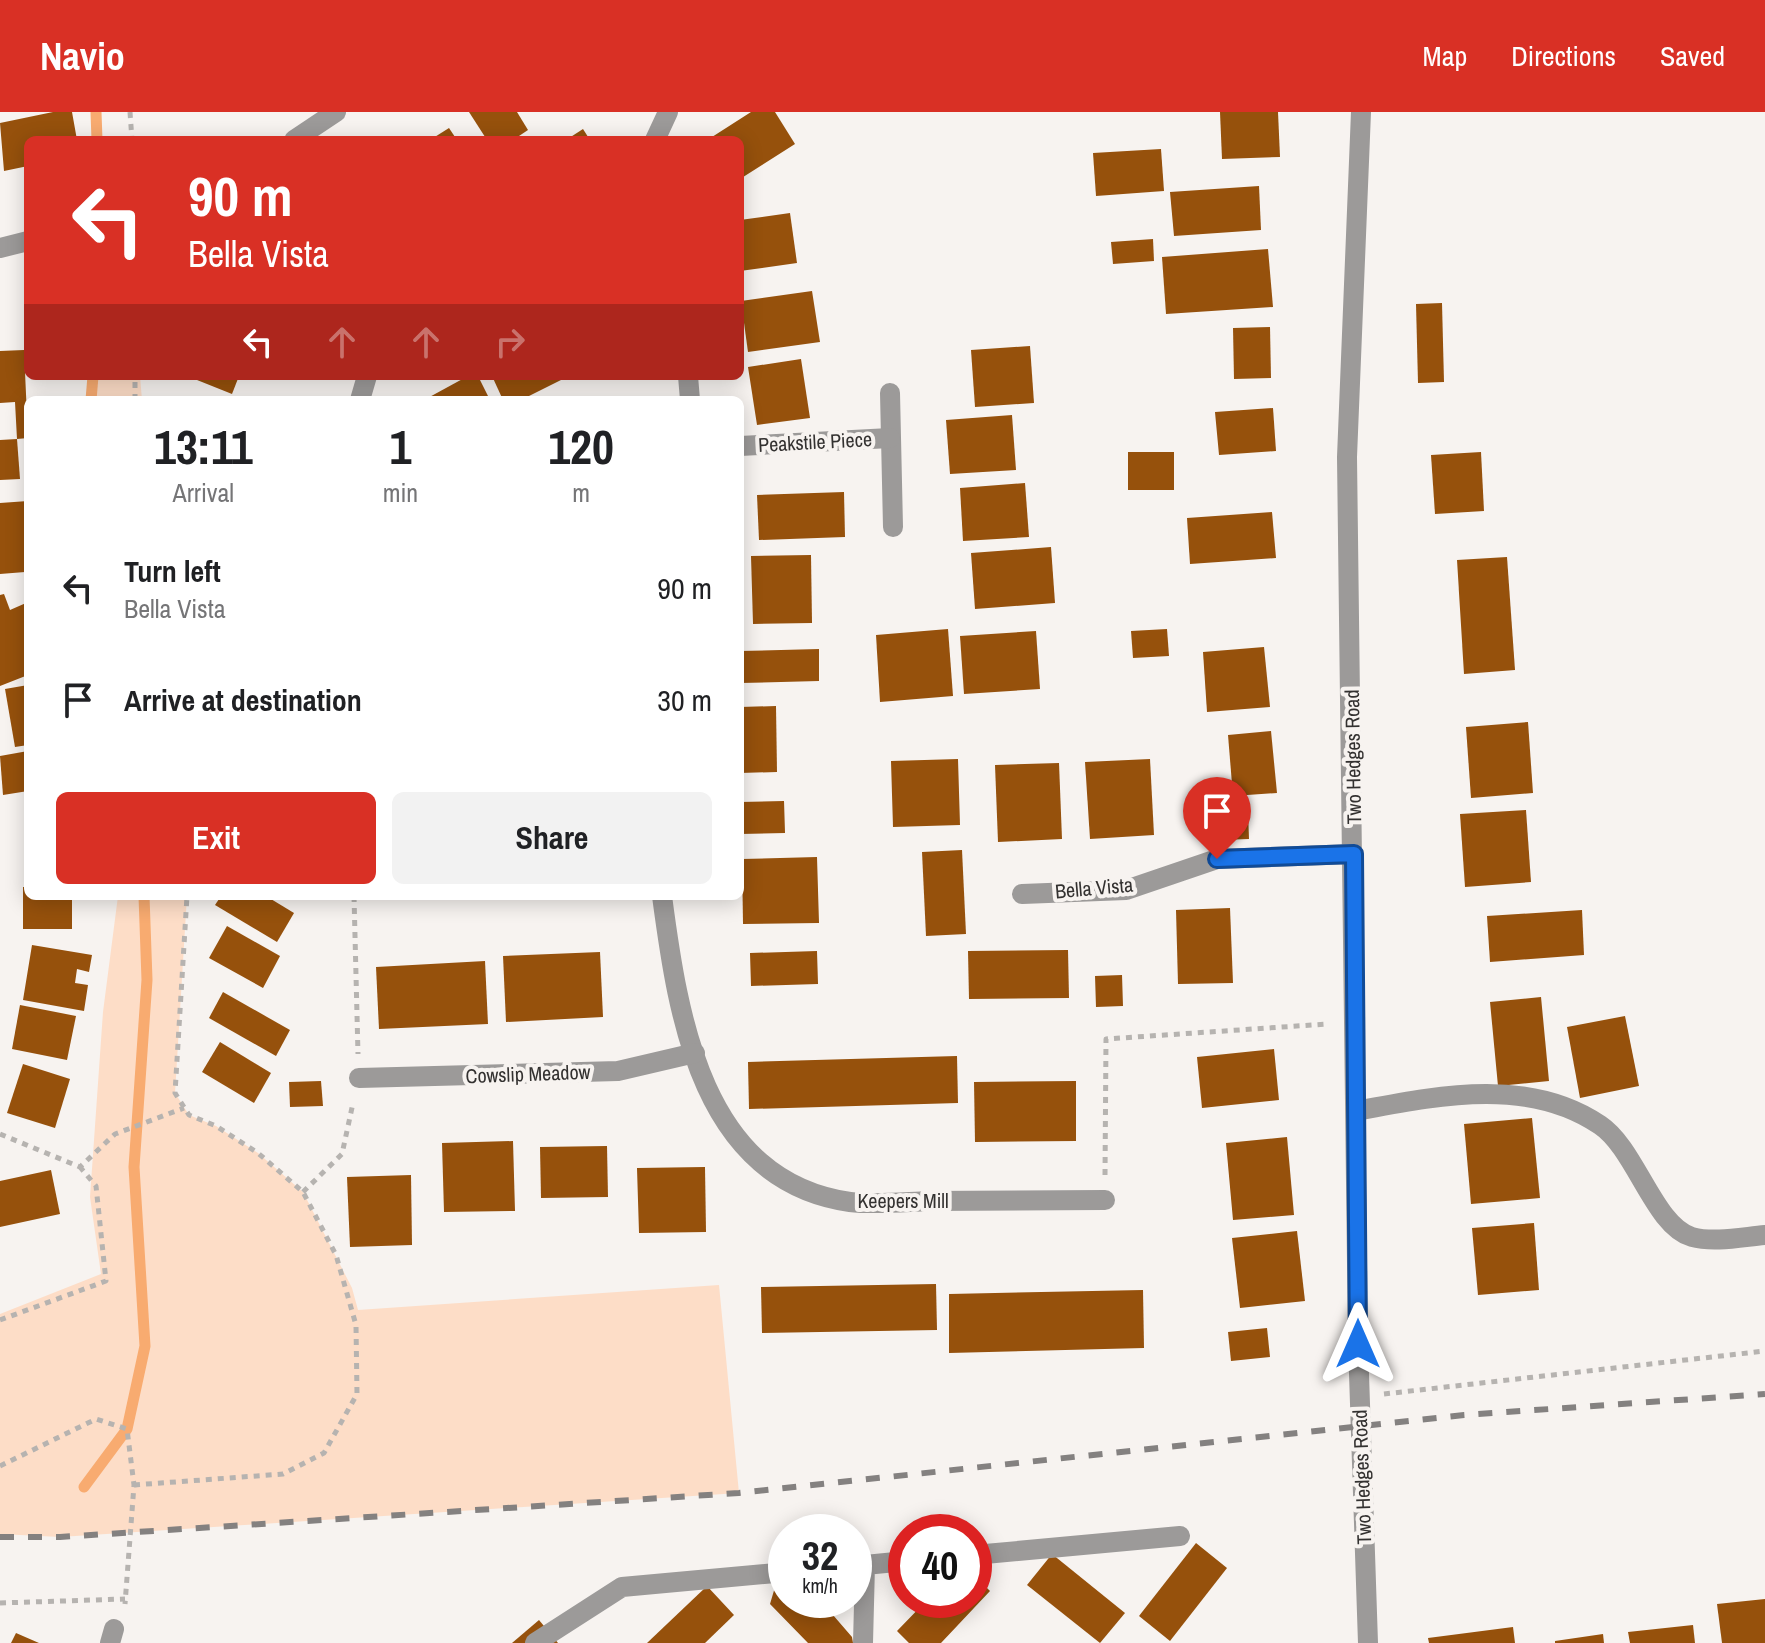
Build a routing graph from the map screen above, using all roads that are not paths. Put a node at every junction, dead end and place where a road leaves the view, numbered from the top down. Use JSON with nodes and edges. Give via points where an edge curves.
{"nodes":[{"id":1,"x":336,"y":112,"type":"edge"},
{"id":2,"x":668,"y":112,"type":"edge"},
{"id":3,"x":1361,"y":112,"type":"edge"},
{"id":4,"x":300,"y":136,"type":"edge"},
{"id":5,"x":657,"y":136,"type":"edge"},
{"id":6,"x":24,"y":242,"type":"edge"},
{"id":7,"x":0,"y":248,"type":"edge"},
{"id":8,"x":890,"y":393,"type":"dead end"},
{"id":9,"x":890,"y":438,"type":"junction"},
{"id":10,"x":744,"y":446,"type":"edge"},
{"id":11,"x":893,"y":527,"type":"dead end"},
{"id":12,"x":1354,"y":854,"type":"junction"},
{"id":13,"x":1022,"y":894,"type":"dead end"},
{"id":14,"x":663,"y":900,"type":"edge"},
{"id":15,"x":695,"y":1053,"type":"junction"},
{"id":16,"x":359,"y":1078,"type":"road end"},
{"id":17,"x":1356,"y":1111,"type":"junction"},
{"id":18,"x":1105,"y":1200,"type":"road end"},
{"id":19,"x":1765,"y":1235,"type":"edge"},
{"id":20,"x":1180,"y":1536,"type":"dead end"},
{"id":21,"x":992,"y":1553,"type":"edge"},
{"id":22,"x":768,"y":1574,"type":"edge"},
{"id":23,"x":864,"y":1618,"type":"edge"},
{"id":24,"x":535,"y":1643,"type":"edge"},
{"id":25,"x":863,"y":1643,"type":"edge"},
{"id":26,"x":1368,"y":1643,"type":"edge"}],
"edges":[{"from":1,"to":4,"type":"street"},
{"from":2,"to":5,"type":"street"},
{"from":3,"to":12,"type":"street","name":"Two Hedges Road","via":[[1347,457]]},
{"from":6,"to":7,"type":"street"},
{"from":8,"to":9,"type":"street","name":"Peakstile Piece"},
{"from":9,"to":10,"type":"street","name":"Peakstile Piece"},
{"from":9,"to":11,"type":"street","name":"Peakstile Piece"},
{"from":12,"to":13,"type":"street","name":"Bella Vista","via":[[1217,859],[1126,890]]},
{"from":12,"to":17,"type":"street","name":"Two Hedges Road"},
{"from":14,"to":15,"type":"street","name":"Keepers Mill","via":[[678,992]]},
{"from":15,"to":16,"type":"street","name":"Cowslip Meadow","via":[[618,1071]]},
{"from":15,"to":18,"type":"street","name":"Keepers Mill","via":[[715,1107],[749,1153],[772,1172],[824,1196],[852,1202]]},
{"from":17,"to":19,"type":"street","via":[[1493,1093],[1572,1108],[1603,1127],[1636,1165],[1669,1222],[1690,1237]]},
{"from":17,"to":26,"type":"street","name":"Two Hedges Road"},
{"from":20,"to":21,"type":"street"},
{"from":22,"to":24,"type":"street","via":[[622,1587]]},
{"from":23,"to":25,"type":"street"}]}
